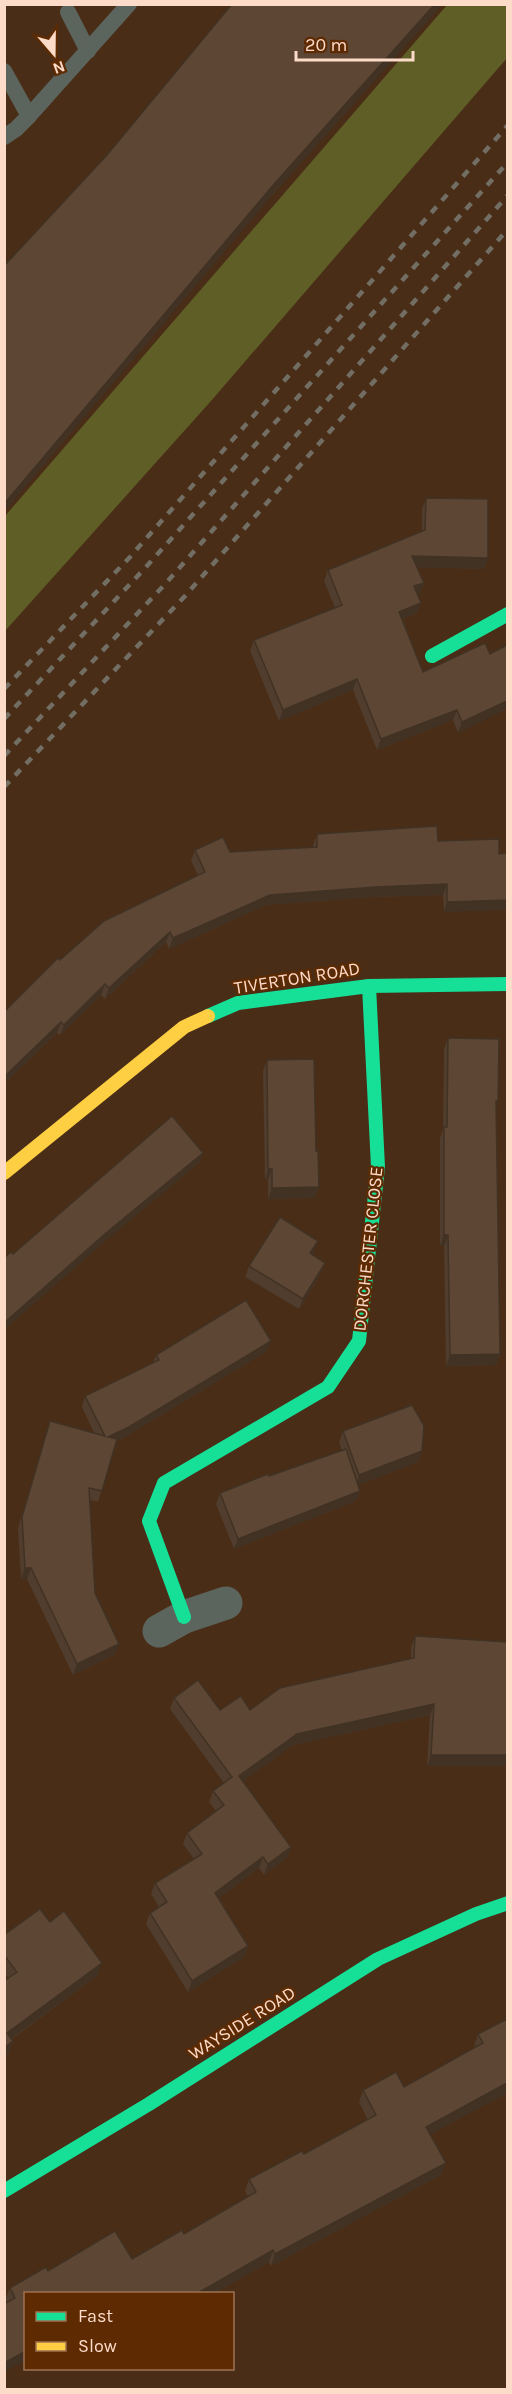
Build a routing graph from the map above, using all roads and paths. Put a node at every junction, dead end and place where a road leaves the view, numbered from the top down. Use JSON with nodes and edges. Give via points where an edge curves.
{"nodes":[{"id":1,"x":129,"y":4,"type":"edge"},
{"id":2,"x":68,"y":12,"type":"dead end"},
{"id":3,"x":88,"y":51,"type":"junction"},
{"id":4,"x":4,"y":70,"type":"edge"},
{"id":5,"x":29,"y":116,"type":"junction"},
{"id":6,"x":4,"y":137,"type":"edge"},
{"id":7,"x":507,"y":615,"type":"edge"},
{"id":8,"x":432,"y":656,"type":"dead end"},
{"id":9,"x":507,"y":984,"type":"edge"},
{"id":10,"x":369,"y":986,"type":"junction"},
{"id":11,"x":4,"y":1173,"type":"edge"},
{"id":12,"x":226,"y":1603,"type":"dead end"},
{"id":13,"x":171,"y":1624,"type":"joint"},
{"id":14,"x":507,"y":1903,"type":"edge"},
{"id":15,"x":4,"y":2191,"type":"edge"}],
"edges":[{"from":1,"to":3,"type":"lane"},
{"from":2,"to":3,"type":"lane"},
{"from":3,"to":5,"type":"lane"},
{"from":4,"to":5,"type":"lane"},
{"from":5,"to":6,"type":"lane"},
{"from":7,"to":8,"type":"street"},
{"from":9,"to":10,"type":"street","name":"TIVERTON ROAD"},
{"from":10,"to":11,"type":"street","name":"TIVERTON ROAD","via":[[238,1003],[184,1027]]},
{"from":10,"to":13,"type":"street","name":"DORCHESTER CLOSE","via":[[378,1167],[359,1341],[328,1387],[164,1483],[149,1521]]},
{"from":12,"to":13,"type":"street","name":"DORCHESTER CLOSE"},
{"from":14,"to":15,"type":"street","name":"WAYSIDE ROAD","via":[[378,1959]]}]}
